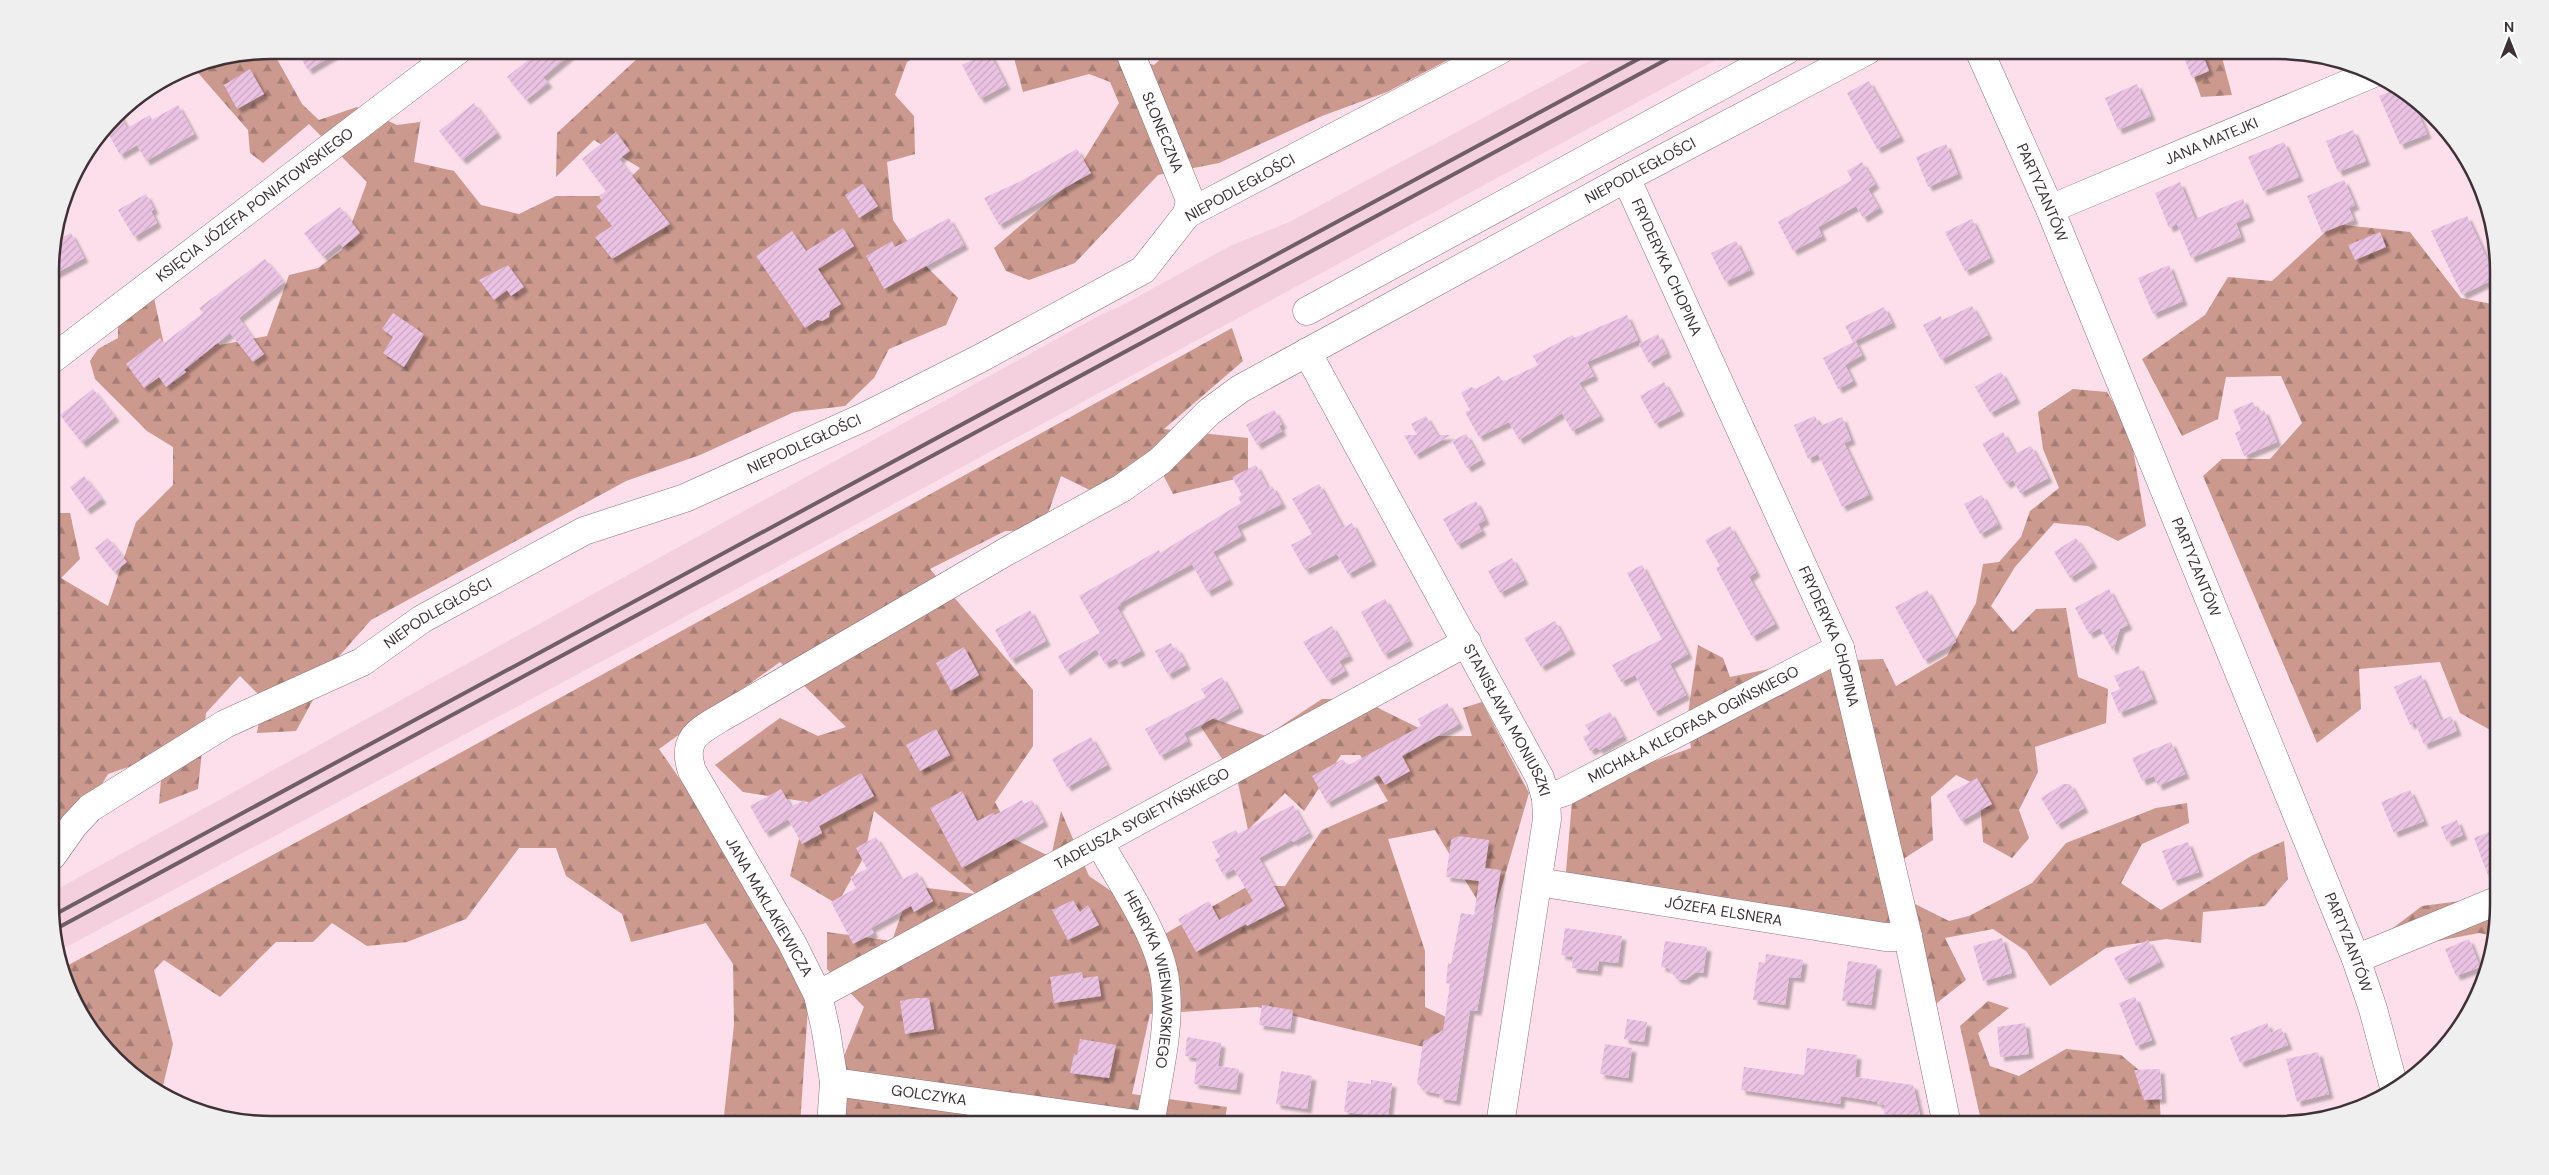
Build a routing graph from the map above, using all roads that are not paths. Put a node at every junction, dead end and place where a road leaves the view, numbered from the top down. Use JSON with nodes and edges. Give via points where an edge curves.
{"nodes":[{"id":1,"x":446,"y":59,"type":"edge"},
{"id":2,"x":1133,"y":59,"type":"edge"},
{"id":3,"x":1483,"y":59,"type":"edge"},
{"id":4,"x":1770,"y":59,"type":"edge"},
{"id":5,"x":1851,"y":59,"type":"edge"},
{"id":6,"x":1983,"y":59,"type":"edge"},
{"id":7,"x":2364,"y":77,"type":"edge"},
{"id":8,"x":1684,"y":106,"type":"junction"},
{"id":9,"x":1702,"y":138,"type":"junction"},
{"id":10,"x":1626,"y":178,"type":"junction"},
{"id":11,"x":2050,"y":208,"type":"junction"},
{"id":12,"x":1187,"y":214,"type":"junction"},
{"id":13,"x":1363,"y":280,"type":"junction"},
{"id":14,"x":1307,"y":311,"type":"dead end"},
{"id":15,"x":1379,"y":313,"type":"junction"},
{"id":16,"x":1307,"y":352,"type":"junction"},
{"id":17,"x":59,"y":354,"type":"edge"},
{"id":18,"x":1467,"y":642,"type":"junction"},
{"id":19,"x":1840,"y":648,"type":"junction"},
{"id":20,"x":700,"y":730,"type":"joint"},
{"id":21,"x":1546,"y":798,"type":"junction"},
{"id":22,"x":1100,"y":842,"type":"junction"},
{"id":23,"x":59,"y":846,"type":"edge"},
{"id":24,"x":1538,"y":882,"type":"junction"},
{"id":25,"x":2490,"y":904,"type":"edge"},
{"id":26,"x":1908,"y":937,"type":"junction"},
{"id":27,"x":2356,"y":959,"type":"junction"},
{"id":28,"x":818,"y":995,"type":"junction"},
{"id":29,"x":834,"y":1082,"type":"junction"},
{"id":30,"x":2393,"y":1083,"type":"edge"},
{"id":31,"x":832,"y":1116,"type":"edge"},
{"id":32,"x":1079,"y":1116,"type":"edge"},
{"id":33,"x":1151,"y":1116,"type":"edge"},
{"id":34,"x":1501,"y":1116,"type":"edge"},
{"id":35,"x":1946,"y":1116,"type":"edge"}],
"edges":[{"from":1,"to":17,"type":"street","name":"KSIĘCIA JÓZEFA PONIATOWSKIEGO"},
{"from":2,"to":12,"type":"street","name":"SŁONECZNA","via":[[1190,200]]},
{"from":3,"to":12,"type":"street","name":"NIEPODLEGŁOŚCI"},
{"from":4,"to":8,"type":"street"},
{"from":5,"to":9,"type":"street","name":"NIEPODLEGŁOŚCI"},
{"from":6,"to":11,"type":"street","name":"PARTYZANTÓW"},
{"from":7,"to":11,"type":"street","name":"JANA MATEJKI"},
{"from":8,"to":9,"type":"street"},
{"from":8,"to":13,"type":"street"},
{"from":9,"to":10,"type":"street","name":"NIEPODLEGŁOŚCI"},
{"from":10,"to":15,"type":"street","name":"NIEPODLEGŁOŚCI"},
{"from":10,"to":19,"type":"street","name":"FRYDERYKA CHOPINA"},
{"from":11,"to":27,"type":"street","name":"PARTYZANTÓW"},
{"from":12,"to":23,"type":"street","name":"NIEPODLEGŁOŚCI","via":[[1143,270],[864,417],[685,498],[584,531],[422,619],[362,662],[224,724],[90,808]]},
{"from":13,"to":14,"type":"street"},
{"from":13,"to":15,"type":"street"},
{"from":15,"to":16,"type":"street","name":"NIEPODLEGŁOŚCI"},
{"from":16,"to":18,"type":"street","name":"STANISŁAWA MONIUSZKI"},
{"from":16,"to":20,"type":"street","name":"NIEPODLEGŁOŚCI","via":[[1220,402],[1160,461],[1122,488]]},
{"from":18,"to":21,"type":"street","name":"STANISŁAWA MONIUSZKI","via":[[1540,778]]},
{"from":18,"to":22,"type":"street","name":"TADEUSZA SYGIETYŃSKIEGO"},
{"from":19,"to":21,"type":"street","name":"MICHAŁA KLEOFASA OGIŃSKIEGO","via":[[1564,792]]},
{"from":19,"to":26,"type":"street","name":"FRYDERYKA CHOPINA"},
{"from":20,"to":28,"type":"street","name":"JANA MAKLAKIEWICZA","via":[[691,740],[688,750],[692,771],[792,943]]},
{"from":21,"to":24,"type":"street","name":"STANISŁAWA MONIUSZKI","via":[[1547,819]]},
{"from":22,"to":28,"type":"street","name":"TADEUSZA SYGIETYŃSKIEGO"},
{"from":22,"to":33,"type":"street","name":"HENRYKA WIENIAWSKIEGO","via":[[1155,944],[1165,980],[1166,1023]]},
{"from":24,"to":26,"type":"street","name":"JÓZEFA ELSNERA","via":[[1885,937]]},
{"from":24,"to":34,"type":"street","name":"STANISŁAWA MONIUSZKI"},
{"from":25,"to":27,"type":"street"},
{"from":26,"to":35,"type":"street","name":"FRYDERYKA CHOPINA"},
{"from":27,"to":30,"type":"street","name":"PARTYZANTÓW","via":[[2374,1009]]},
{"from":28,"to":29,"type":"street","name":"JANA MAKLAKIEWICZA"},
{"from":29,"to":31,"type":"street","name":"JANA MAKLAKIEWICZA"},
{"from":29,"to":32,"type":"street","name":"GOLCZYKA"}]}
